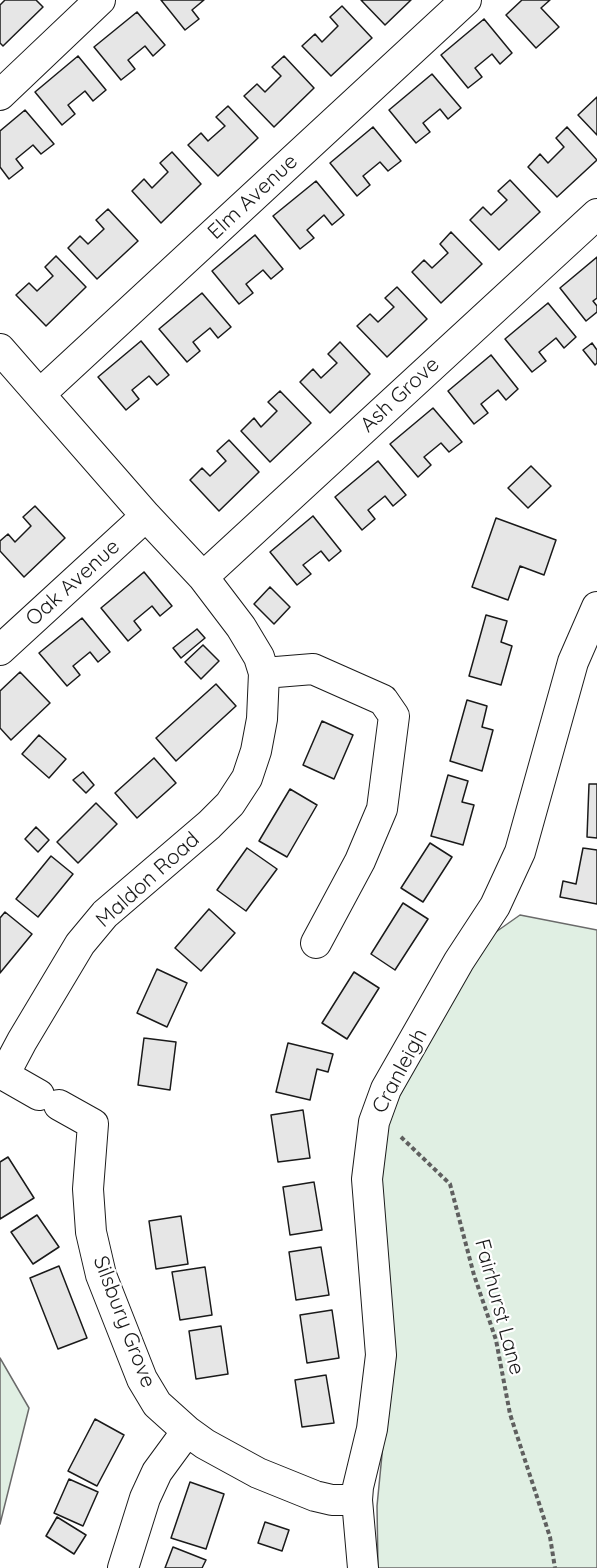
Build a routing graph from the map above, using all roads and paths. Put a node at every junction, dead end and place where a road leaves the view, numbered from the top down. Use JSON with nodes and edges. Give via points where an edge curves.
{"nodes":[{"id":1,"x":100,"y":0,"type":"edge"},
{"id":2,"x":466,"y":0,"type":"edge"},
{"id":3,"x":0,"y":95,"type":"edge"},
{"id":4,"x":597,"y":214,"type":"edge"},
{"id":5,"x":0,"y":349,"type":"edge"},
{"id":6,"x":40,"y":394,"type":"junction"},
{"id":7,"x":146,"y":516,"type":"junction"},
{"id":8,"x":203,"y":577,"type":"junction"},
{"id":9,"x":597,"y":607,"type":"edge"},
{"id":10,"x":0,"y":650,"type":"edge"},
{"id":11,"x":264,"y":674,"type":"junction"},
{"id":12,"x":316,"y":943,"type":"dead end"},
{"id":13,"x":2,"y":1079,"type":"edge"},
{"id":14,"x":49,"y":1100,"type":"joint"},
{"id":15,"x":374,"y":1122,"type":"junction"},
{"id":16,"x":187,"y":1431,"type":"junction"},
{"id":17,"x":357,"y":1500,"type":"junction"},
{"id":18,"x":123,"y":1568,"type":"edge"},
{"id":19,"x":363,"y":1568,"type":"edge"},
{"id":20,"x":555,"y":1568,"type":"edge"}],
"edges":[{"from":1,"to":3,"type":"street"},
{"from":2,"to":6,"type":"street","name":"Elm Avenue"},
{"from":4,"to":8,"type":"street","name":"Ash Grove"},
{"from":5,"to":6,"type":"street"},
{"from":6,"to":7,"type":"street"},
{"from":7,"to":8,"type":"street"},
{"from":7,"to":10,"type":"street","name":"Oak Avenue"},
{"from":8,"to":11,"type":"street","via":[[241,627]]},
{"from":9,"to":15,"type":"street","name":"Cranleigh","via":[[573,662],[520,852],[495,906],[386,1089]]},
{"from":11,"to":12,"type":"street","via":[[313,669],[383,700],[394,716],[382,809],[360,861]]},
{"from":11,"to":13,"type":"street","name":"Maldon Road","via":[[256,751],[242,786],[209,825],[119,901],[80,944]]},
{"from":13,"to":14,"type":"street","name":"Maldon Road"},
{"from":14,"to":16,"type":"street","name":"Silsbury Grove","via":[[99,1113],[88,1189],[91,1232],[101,1275],[142,1379],[157,1404]]},
{"from":15,"to":17,"type":"street","name":"Cranleigh","via":[[367,1179],[381,1355],[374,1421]]},
{"from":15,"to":20,"type":"path","name":"Fairhurst Lane","via":[[398,1134],[450,1184],[496,1340],[510,1414],[550,1537]]},
{"from":16,"to":17,"type":"street","name":"Silsbury Grove","via":[[276,1482],[332,1500]]},
{"from":16,"to":18,"type":"street","via":[[157,1472]]},
{"from":17,"to":19,"type":"street","name":"Cranleigh"}]}
